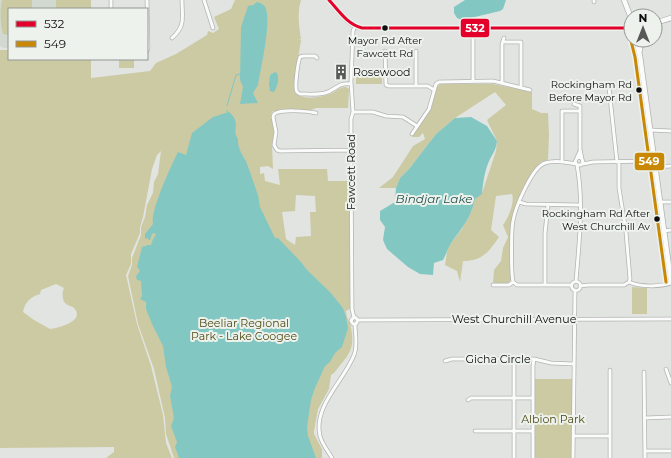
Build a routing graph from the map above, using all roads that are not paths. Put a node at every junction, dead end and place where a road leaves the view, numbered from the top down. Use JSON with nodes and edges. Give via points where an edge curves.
{"nodes":[{"id":1,"x":182,"y":0,"type":"edge"},
{"id":2,"x":204,"y":0,"type":"edge"},
{"id":3,"x":329,"y":0,"type":"edge"},
{"id":4,"x":355,"y":26,"type":"junction"},
{"id":5,"x":213,"y":28,"type":"dead end"},
{"id":6,"x":623,"y":28,"type":"edge"},
{"id":7,"x":172,"y":38,"type":"dead end"},
{"id":8,"x":473,"y":38,"type":"dead end"},
{"id":9,"x":638,"y":48,"type":"edge"},
{"id":10,"x":640,"y":48,"type":"edge"},
{"id":11,"x":385,"y":51,"type":"dead end"},
{"id":12,"x":416,"y":51,"type":"dead end"},
{"id":13,"x":640,"y":56,"type":"junction"},
{"id":14,"x":317,"y":58,"type":"dead end"},
{"id":15,"x":473,"y":81,"type":"junction"},
{"id":16,"x":502,"y":82,"type":"junction"},
{"id":17,"x":351,"y":84,"type":"junction"},
{"id":18,"x":416,"y":86,"type":"junction"},
{"id":19,"x":521,"y":87,"type":"junction"},
{"id":20,"x":609,"y":88,"type":"dead end"},
{"id":21,"x":434,"y":90,"type":"junction"},
{"id":22,"x":530,"y":90,"type":"dead end"},
{"id":23,"x":574,"y":104,"type":"dead end"},
{"id":24,"x":580,"y":111,"type":"junction"},
{"id":25,"x":353,"y":112,"type":"junction"},
{"id":26,"x":316,"y":113,"type":"dead end"},
{"id":27,"x":417,"y":126,"type":"junction"},
{"id":28,"x":650,"y":130,"type":"junction"},
{"id":29,"x":660,"y":131,"type":"junction"},
{"id":30,"x":671,"y":131,"type":"edge"},
{"id":31,"x":412,"y":134,"type":"dead end"},
{"id":32,"x":651,"y":136,"type":"junction"},
{"id":33,"x":580,"y":149,"type":"junction"},
{"id":34,"x":351,"y":150,"type":"junction"},
{"id":35,"x":576,"y":158,"type":"junction"},
{"id":36,"x":654,"y":161,"type":"junction"},
{"id":37,"x":562,"y":162,"type":"junction"},
{"id":38,"x":568,"y":162,"type":"junction"},
{"id":39,"x":616,"y":162,"type":"junction"},
{"id":40,"x":642,"y":162,"type":"junction"},
{"id":41,"x":580,"y":163,"type":"junction"},
{"id":42,"x":671,"y":166,"type":"edge"},
{"id":43,"x":655,"y":167,"type":"junction"},
{"id":44,"x":519,"y":202,"type":"junction"},
{"id":45,"x":659,"y":202,"type":"junction"},
{"id":46,"x":671,"y":202,"type":"edge"},
{"id":47,"x":548,"y":205,"type":"junction"},
{"id":48,"x":579,"y":205,"type":"junction"},
{"id":49,"x":671,"y":230,"type":"edge"},
{"id":50,"x":663,"y":231,"type":"junction"},
{"id":51,"x":576,"y":281,"type":"junction"},
{"id":52,"x":513,"y":282,"type":"junction"},
{"id":53,"x":629,"y":282,"type":"junction"},
{"id":54,"x":671,"y":282,"type":"edge"},
{"id":55,"x":493,"y":285,"type":"dead end"},
{"id":56,"x":545,"y":285,"type":"junction"},
{"id":57,"x":571,"y":285,"type":"junction"},
{"id":58,"x":580,"y":286,"type":"junction"},
{"id":59,"x":575,"y":290,"type":"junction"},
{"id":60,"x":354,"y":318,"type":"junction"},
{"id":61,"x":574,"y":319,"type":"junction"},
{"id":62,"x":671,"y":319,"type":"edge"},
{"id":63,"x":358,"y":320,"type":"junction"},
{"id":64,"x":355,"y":324,"type":"junction"},
{"id":65,"x":514,"y":359,"type":"junction"},
{"id":66,"x":534,"y":359,"type":"junction"},
{"id":67,"x":445,"y":361,"type":"dead end"},
{"id":68,"x":574,"y":364,"type":"junction"},
{"id":69,"x":666,"y":369,"type":"dead end"},
{"id":70,"x":610,"y":370,"type":"dead end"},
{"id":71,"x":644,"y":372,"type":"dead end"},
{"id":72,"x":671,"y":383,"type":"edge"},
{"id":73,"x":514,"y":398,"type":"junction"},
{"id":74,"x":533,"y":398,"type":"junction"},
{"id":75,"x":468,"y":400,"type":"dead end"},
{"id":76,"x":671,"y":417,"type":"edge"},
{"id":77,"x":645,"y":418,"type":"junction"},
{"id":78,"x":514,"y":431,"type":"junction"},
{"id":79,"x":533,"y":431,"type":"junction"},
{"id":80,"x":475,"y":432,"type":"dead end"},
{"id":81,"x":573,"y":436,"type":"junction"},
{"id":82,"x":610,"y":436,"type":"junction"},
{"id":83,"x":645,"y":451,"type":"junction"},
{"id":84,"x":671,"y":451,"type":"edge"},
{"id":85,"x":332,"y":458,"type":"edge"},
{"id":86,"x":514,"y":458,"type":"edge"},
{"id":87,"x":533,"y":458,"type":"edge"},
{"id":88,"x":573,"y":458,"type":"edge"},
{"id":89,"x":610,"y":458,"type":"edge"},
{"id":90,"x":645,"y":458,"type":"edge"}],
"edges":[{"from":1,"to":7,"type":"street","via":[[182,28]]},
{"from":2,"to":5,"type":"street"},
{"from":3,"to":4,"type":"main road"},
{"from":4,"to":6,"type":"main road"},
{"from":4,"to":17,"type":"street","name":"Fawcett Road"},
{"from":8,"to":15,"type":"street"},
{"from":9,"to":13,"type":"main road"},
{"from":10,"to":13,"type":"main road"},
{"from":11,"to":18,"type":"street","via":[[386,85]]},
{"from":12,"to":18,"type":"street"},
{"from":13,"to":28,"type":"main road"},
{"from":14,"to":17,"type":"street","via":[[300,57],[297,92],[323,94],[341,84]]},
{"from":15,"to":16,"type":"street"},
{"from":15,"to":21,"type":"street","via":[[442,81],[436,84]]},
{"from":16,"to":19,"type":"street"},
{"from":16,"to":19,"type":"street","via":[[504,40],[521,42]]},
{"from":17,"to":25,"type":"street","name":"Fawcett Road"},
{"from":18,"to":21,"type":"street","via":[[428,86]]},
{"from":19,"to":22,"type":"street"},
{"from":20,"to":39,"type":"street"},
{"from":21,"to":27,"type":"street","via":[[428,109]]},
{"from":23,"to":24,"type":"street","via":[[580,106]]},
{"from":24,"to":33,"type":"street"},
{"from":24,"to":37,"type":"street","via":[[562,111]]},
{"from":25,"to":27,"type":"street","via":[[403,117]]},
{"from":25,"to":34,"type":"street","name":"Fawcett Road"},
{"from":26,"to":34,"type":"street","via":[[310,111],[274,114],[274,145],[277,150]]},
{"from":27,"to":31,"type":"street"},
{"from":28,"to":29,"type":"street"},
{"from":28,"to":32,"type":"main road"},
{"from":29,"to":30,"type":"street"},
{"from":29,"to":32,"type":"street"},
{"from":32,"to":36,"type":"main road"},
{"from":33,"to":35,"type":"street"},
{"from":33,"to":41,"type":"street"},
{"from":34,"to":60,"type":"street","name":"Fawcett Road"},
{"from":35,"to":38,"type":"street"},
{"from":35,"to":41,"type":"street","via":[[575,162]]},
{"from":35,"to":41,"type":"street","via":[[580,157]]},
{"from":36,"to":40,"type":"street"},
{"from":36,"to":43,"type":"main road"},
{"from":37,"to":38,"type":"street"},
{"from":37,"to":44,"type":"street","via":[[542,164],[530,178]]},
{"from":38,"to":41,"type":"street"},
{"from":39,"to":40,"type":"street"},
{"from":39,"to":41,"type":"street"},
{"from":39,"to":53,"type":"street","via":[[629,261]]},
{"from":40,"to":43,"type":"street"},
{"from":41,"to":48,"type":"street"},
{"from":42,"to":43,"type":"street"},
{"from":43,"to":45,"type":"main road"},
{"from":44,"to":47,"type":"street"},
{"from":44,"to":52,"type":"street","via":[[512,225]]},
{"from":45,"to":46,"type":"street"},
{"from":45,"to":50,"type":"main road"},
{"from":47,"to":48,"type":"street"},
{"from":47,"to":56,"type":"street"},
{"from":48,"to":51,"type":"street"},
{"from":49,"to":50,"type":"street"},
{"from":50,"to":54,"type":"main road"},
{"from":51,"to":57,"type":"street"},
{"from":51,"to":58,"type":"street"},
{"from":52,"to":55,"type":"street","via":[[509,285]]},
{"from":52,"to":56,"type":"street","via":[[517,285]]},
{"from":53,"to":54,"type":"street","via":[[635,285],[663,285]]},
{"from":53,"to":58,"type":"street","via":[[624,285]]},
{"from":56,"to":57,"type":"street"},
{"from":57,"to":59,"type":"street"},
{"from":58,"to":59,"type":"street"},
{"from":59,"to":61,"type":"street"},
{"from":60,"to":63,"type":"street"},
{"from":60,"to":64,"type":"street","name":"Fawcett Road","via":[[351,321]]},
{"from":61,"to":62,"type":"street","name":"West Churchill Avenue"},
{"from":61,"to":63,"type":"street","name":"West Churchill Avenue"},
{"from":61,"to":68,"type":"street"},
{"from":63,"to":64,"type":"street"},
{"from":64,"to":85,"type":"street","via":[[354,354],[326,402],[320,422],[321,438]]},
{"from":65,"to":66,"type":"street","name":"Gicha Circle"},
{"from":65,"to":67,"type":"street","name":"Gicha Circle"},
{"from":65,"to":73,"type":"street"},
{"from":66,"to":68,"type":"street","name":"Gicha Circle"},
{"from":66,"to":74,"type":"street"},
{"from":68,"to":81,"type":"street"},
{"from":69,"to":72,"type":"street"},
{"from":70,"to":82,"type":"street"},
{"from":71,"to":77,"type":"street"},
{"from":73,"to":74,"type":"street"},
{"from":73,"to":75,"type":"street"},
{"from":73,"to":78,"type":"street"},
{"from":74,"to":79,"type":"street"},
{"from":76,"to":77,"type":"street"},
{"from":77,"to":83,"type":"street"},
{"from":78,"to":79,"type":"street"},
{"from":78,"to":80,"type":"street"},
{"from":78,"to":86,"type":"street"},
{"from":79,"to":87,"type":"street"},
{"from":81,"to":82,"type":"street"},
{"from":81,"to":88,"type":"street"},
{"from":82,"to":89,"type":"street"},
{"from":83,"to":84,"type":"street"},
{"from":83,"to":90,"type":"street"}]}
